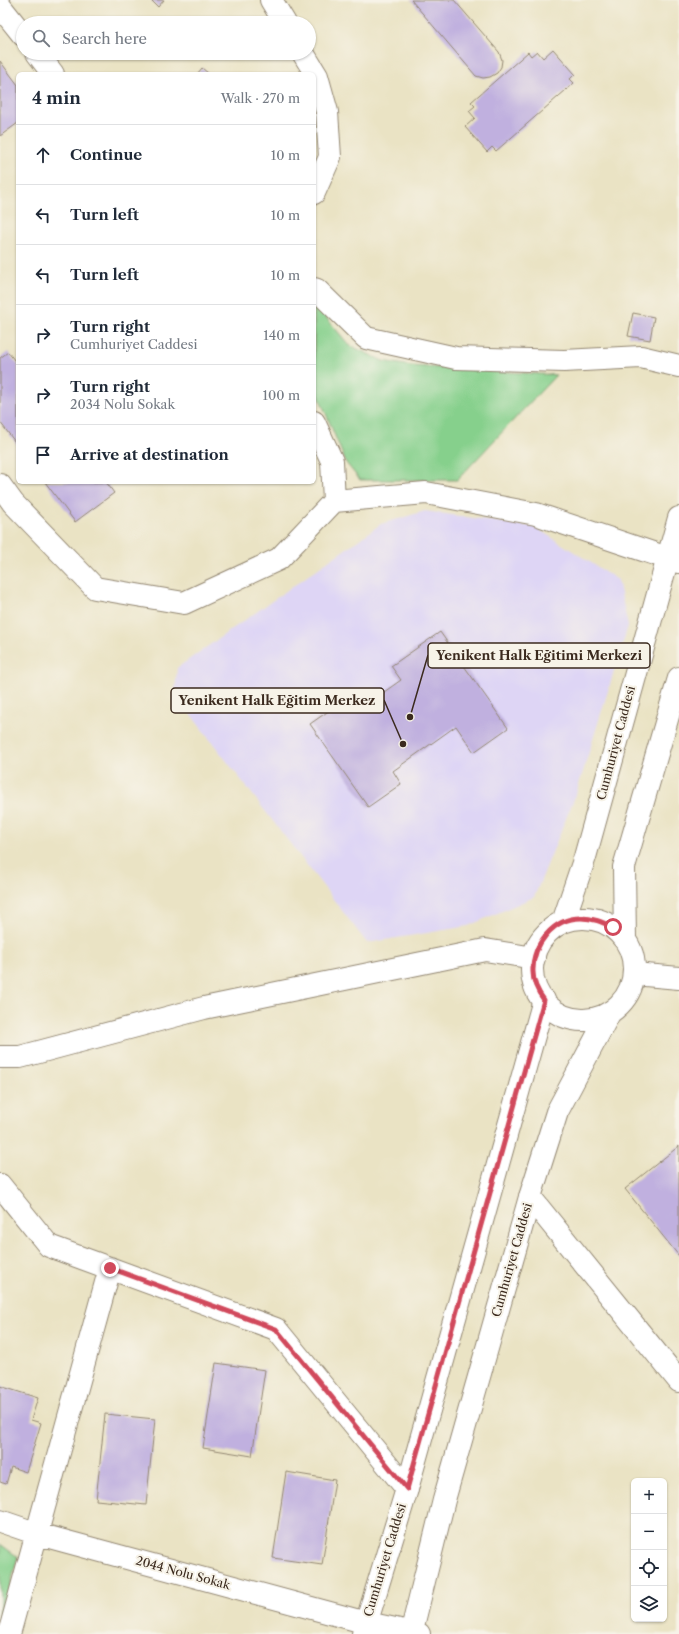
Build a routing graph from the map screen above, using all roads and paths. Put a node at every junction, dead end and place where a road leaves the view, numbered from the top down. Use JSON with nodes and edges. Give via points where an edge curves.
{"nodes":[{"id":1,"x":271,"y":0,"type":"edge"},
{"id":2,"x":0,"y":6,"type":"edge"},
{"id":3,"x":281,"y":16,"type":"edge"},
{"id":4,"x":16,"y":26,"type":"edge"},
{"id":5,"x":42,"y":60,"type":"edge"},
{"id":6,"x":307,"y":60,"type":"edge"},
{"id":7,"x":51,"y":72,"type":"edge"},
{"id":8,"x":315,"y":72,"type":"edge"},
{"id":9,"x":316,"y":74,"type":"edge"},
{"id":10,"x":316,"y":188,"type":"edge"},
{"id":11,"x":316,"y":290,"type":"edge"},
{"id":12,"x":679,"y":366,"type":"edge"},
{"id":13,"x":316,"y":426,"type":"edge"},
{"id":14,"x":0,"y":485,"type":"edge"},
{"id":15,"x":334,"y":501,"type":"junction"},
{"id":16,"x":7,"y":508,"type":"edge"},
{"id":17,"x":679,"y":518,"type":"edge"},
{"id":18,"x":673,"y":560,"type":"edge"},
{"id":19,"x":679,"y":678,"type":"edge"},
{"id":20,"x":563,"y":922,"type":"junction"},
{"id":21,"x":625,"y":940,"type":"junction"},
{"id":22,"x":534,"y":958,"type":"junction"},
{"id":23,"x":634,"y":974,"type":"junction"},
{"id":24,"x":679,"y":978,"type":"edge"},
{"id":25,"x":544,"y":1000,"type":"junction"},
{"id":26,"x":610,"y":1012,"type":"junction"},
{"id":27,"x":0,"y":1057,"type":"edge"},
{"id":28,"x":0,"y":1186,"type":"edge"},
{"id":29,"x":530,"y":1197,"type":"junction"},
{"id":30,"x":110,"y":1268,"type":"junction"},
{"id":31,"x":679,"y":1381,"type":"edge"},
{"id":32,"x":407,"y":1489,"type":"junction"},
{"id":33,"x":0,"y":1521,"type":"edge"},
{"id":34,"x":38,"y":1534,"type":"junction"},
{"id":35,"x":365,"y":1628,"type":"edge"},
{"id":36,"x":414,"y":1633,"type":"edge"},
{"id":37,"x":9,"y":1634,"type":"edge"}],
"edges":[{"from":1,"to":3,"type":"street"},
{"from":2,"to":4,"type":"street"},
{"from":5,"to":7,"type":"street"},
{"from":6,"to":8,"type":"street"},
{"from":9,"to":10,"type":"street","via":[[327,112],[330,157]]},
{"from":11,"to":12,"type":"street","via":[[366,338],[456,358],[564,360],[641,357]]},
{"from":13,"to":15,"type":"street","via":[[332,461]]},
{"from":14,"to":16,"type":"street"},
{"from":15,"to":16,"type":"street","via":[[279,559],[184,603],[94,588]]},
{"from":15,"to":18,"type":"street","via":[[426,493],[536,514]]},
{"from":17,"to":18,"type":"street","name":"Cumhuriyet Caddesi"},
{"from":18,"to":20,"type":"street","name":"Cumhuriyet Caddesi","via":[[585,857]]},
{"from":19,"to":21,"type":"street","via":[[624,867]]},
{"from":20,"to":21,"type":"street","via":[[580,918],[597,920],[613,927]]},
{"from":20,"to":22,"type":"street","via":[[548,932],[539,944]]},
{"from":21,"to":23,"type":"street","via":[[631,950]]},
{"from":22,"to":25,"type":"street","via":[[532,973],[536,988]]},
{"from":22,"to":27,"type":"street","via":[[484,950],[204,1008],[20,1057]]},
{"from":23,"to":24,"type":"street"},
{"from":23,"to":26,"type":"street","via":[[630,989],[622,1002]]},
{"from":25,"to":26,"type":"street","via":[[554,1011],[582,1020],[597,1018]]},
{"from":25,"to":32,"type":"street","name":"Cumhuriyet Caddesi"},
{"from":26,"to":29,"type":"street","name":"Cumhuriyet Caddesi","via":[[557,1112]]},
{"from":28,"to":30,"type":"street","via":[[48,1246]]},
{"from":29,"to":31,"type":"street"},
{"from":29,"to":36,"type":"street","name":"Cumhuriyet Caddesi","via":[[444,1500]]},
{"from":30,"to":32,"type":"street","via":[[276,1329]]},
{"from":30,"to":34,"type":"street"},
{"from":32,"to":35,"type":"street","name":"Cumhuriyet Caddesi"},
{"from":33,"to":34,"type":"street","name":"2044 Nolu Sokak"},
{"from":34,"to":35,"type":"street","name":"2044 Nolu Sokak"},
{"from":34,"to":37,"type":"street"},
{"from":35,"to":36,"type":"street","name":"2044 Nolu Sokak"}]}
